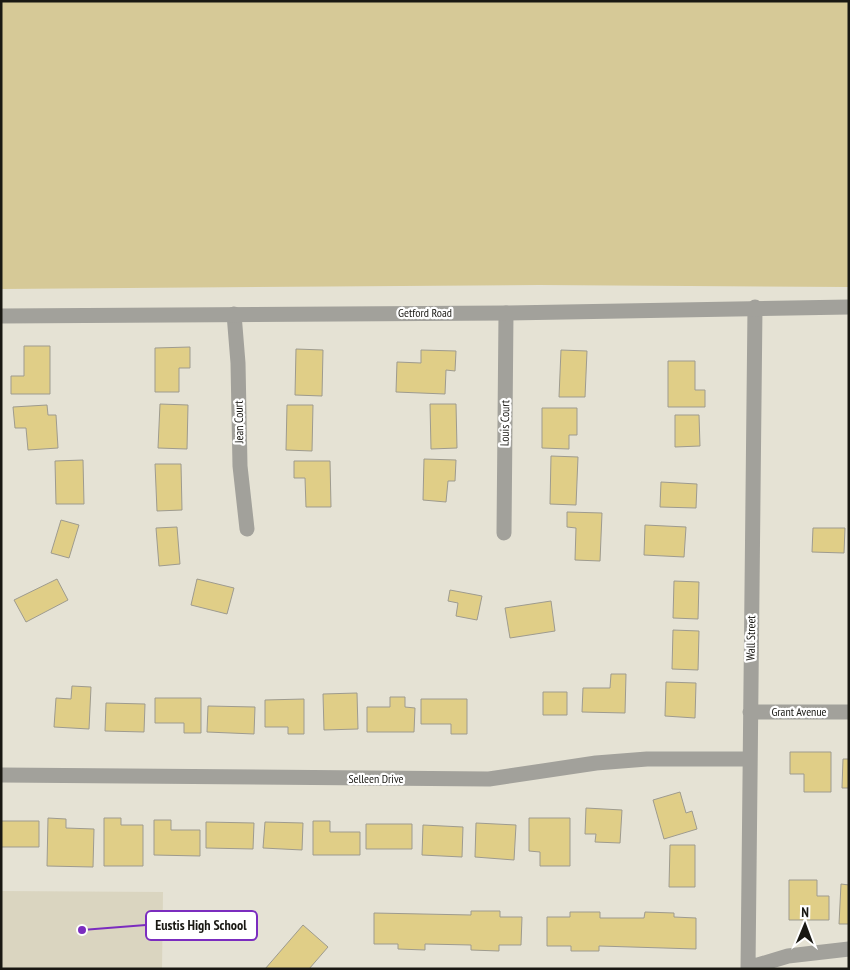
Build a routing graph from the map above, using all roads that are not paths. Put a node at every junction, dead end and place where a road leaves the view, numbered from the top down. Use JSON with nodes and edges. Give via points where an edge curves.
{"nodes":[{"id":1,"x":755,"y":307,"type":"junction"},
{"id":2,"x":849,"y":307,"type":"edge"},
{"id":3,"x":506,"y":313,"type":"junction"},
{"id":4,"x":234,"y":314,"type":"junction"},
{"id":5,"x":1,"y":316,"type":"edge"},
{"id":6,"x":247,"y":529,"type":"dead end"},
{"id":7,"x":504,"y":533,"type":"dead end"},
{"id":8,"x":750,"y":712,"type":"junction"},
{"id":9,"x":849,"y":712,"type":"edge"},
{"id":10,"x":750,"y":758,"type":"junction"},
{"id":11,"x":1,"y":775,"type":"edge"},
{"id":12,"x":849,"y":949,"type":"edge"},
{"id":13,"x":748,"y":968,"type":"edge"}],
"edges":[{"from":1,"to":2,"type":"street","name":"Getford Road"},
{"from":1,"to":3,"type":"street","name":"Getford Road"},
{"from":1,"to":8,"type":"street","name":"Wall Street"},
{"from":3,"to":4,"type":"street","name":"Getford Road"},
{"from":3,"to":7,"type":"street","name":"Louis Court"},
{"from":4,"to":5,"type":"street","name":"Getford Road"},
{"from":4,"to":6,"type":"street","name":"Jean Court","via":[[240,466]]},
{"from":8,"to":9,"type":"street","name":"Grant Avenue"},
{"from":8,"to":10,"type":"street","name":"Wall Street"},
{"from":10,"to":11,"type":"street","name":"Selleen Drive","via":[[596,763],[488,779]]},
{"from":10,"to":13,"type":"street","name":"Wall Street"},
{"from":12,"to":13,"type":"street","via":[[788,956]]}]}
